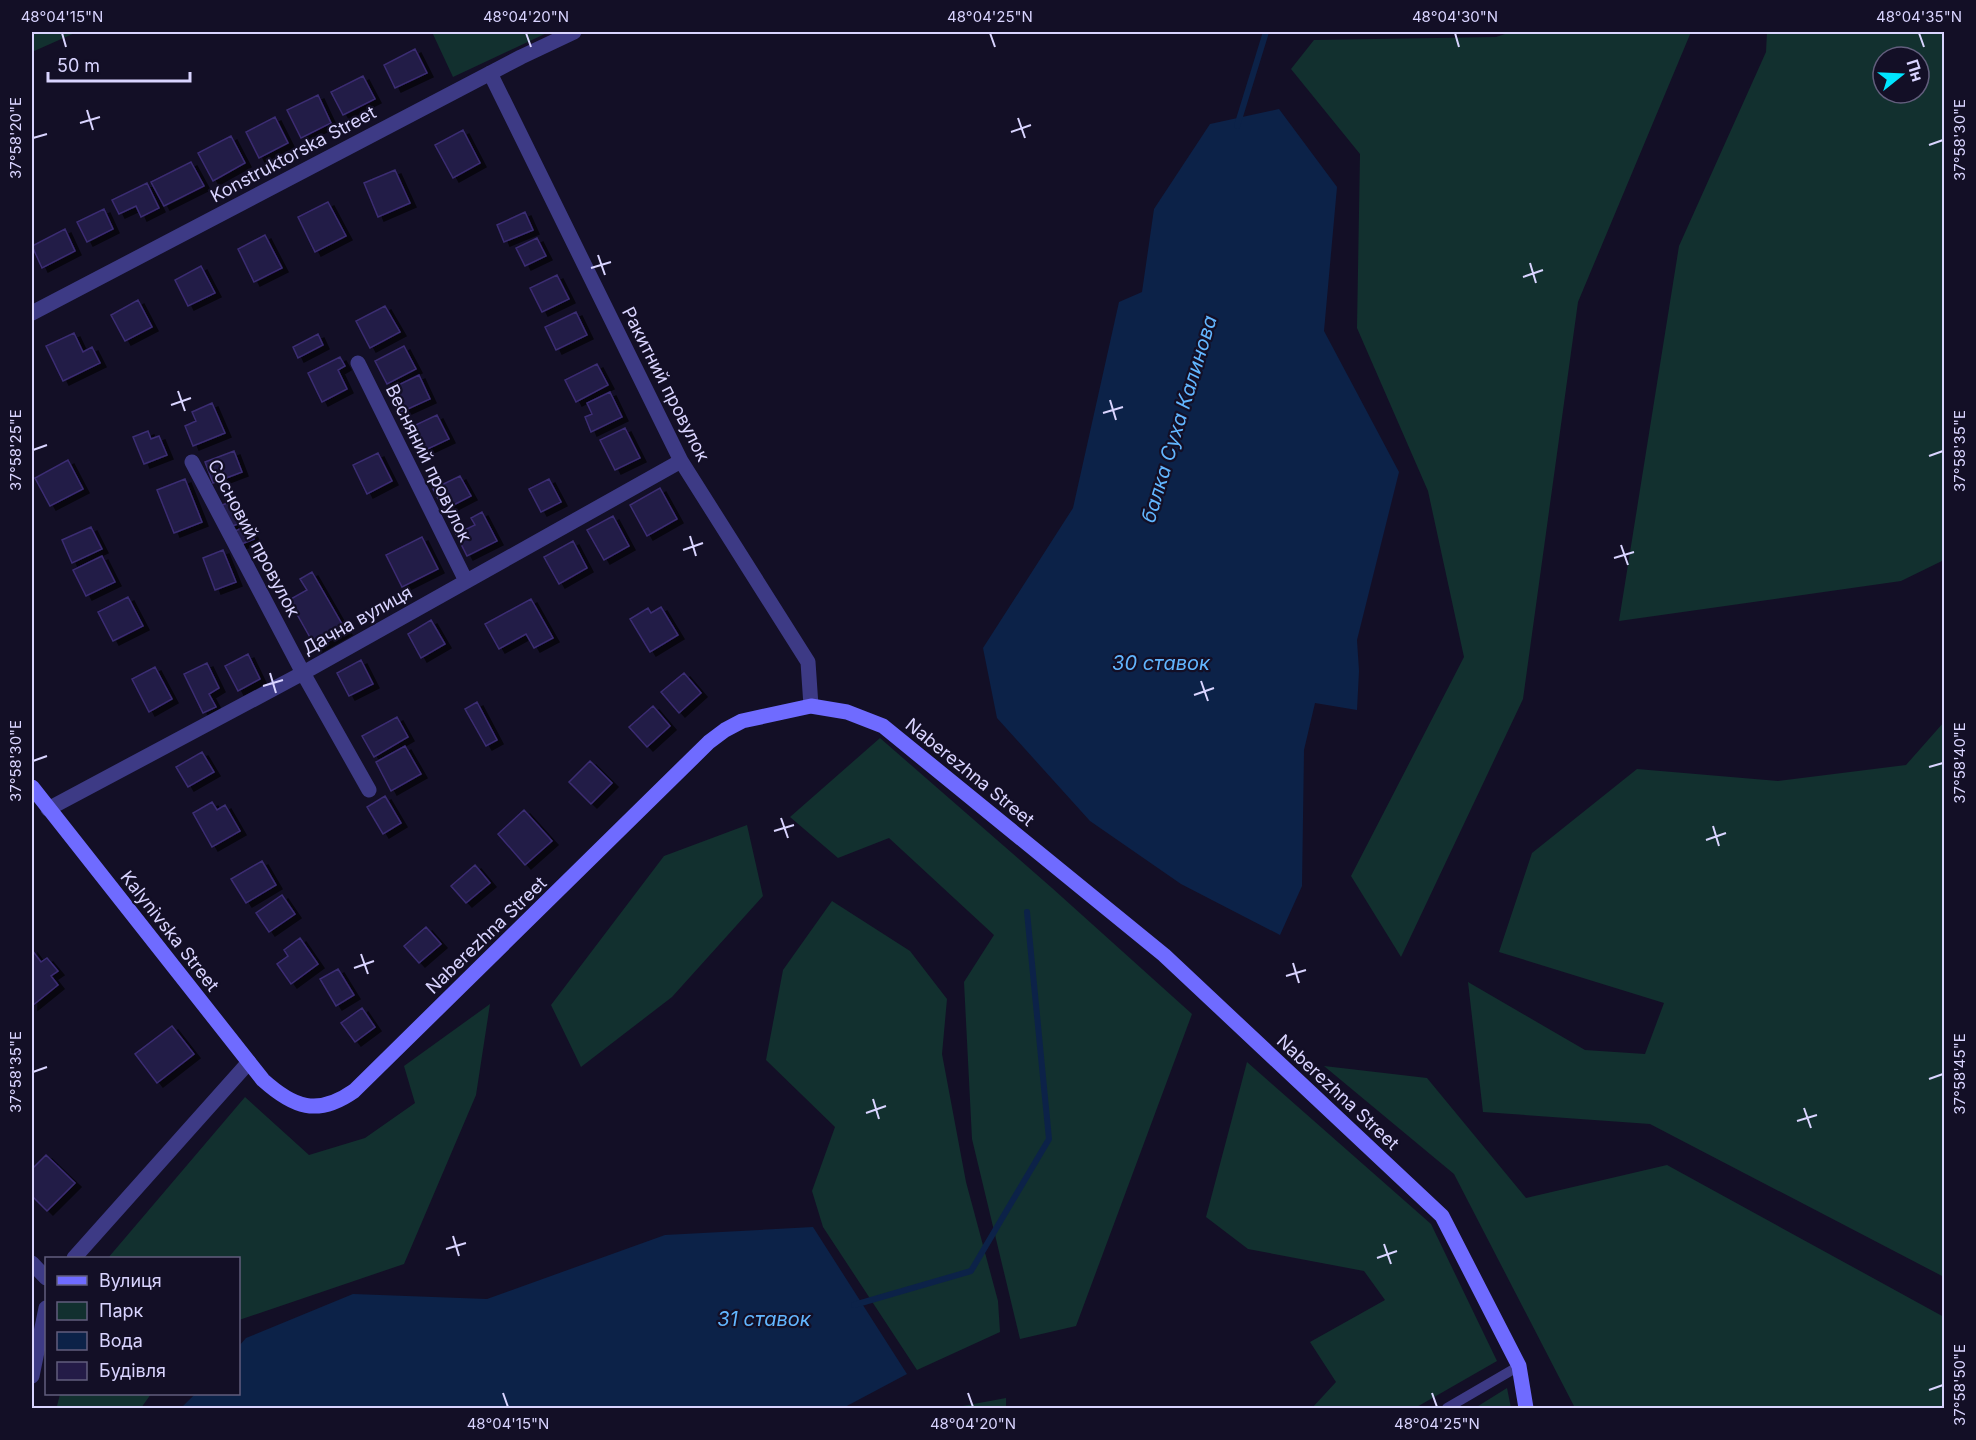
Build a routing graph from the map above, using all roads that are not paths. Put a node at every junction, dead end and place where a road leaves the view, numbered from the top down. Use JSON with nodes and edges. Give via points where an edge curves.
{"nodes":[{"id":1,"x":574,"y":32,"type":"edge"},
{"id":2,"x":490,"y":73,"type":"junction"},
{"id":3,"x":32,"y":313,"type":"edge"},
{"id":4,"x":358,"y":363,"type":"dead end"},
{"id":5,"x":681,"y":461,"type":"junction"},
{"id":6,"x":192,"y":462,"type":"dead end"},
{"id":7,"x":466,"y":581,"type":"junction"},
{"id":8,"x":303,"y":673,"type":"junction"},
{"id":9,"x":811,"y":706,"type":"junction"},
{"id":10,"x":32,"y":787,"type":"edge"},
{"id":11,"x":369,"y":790,"type":"dead end"},
{"id":12,"x":48,"y":809,"type":"junction"},
{"id":13,"x":249,"y":1062,"type":"junction"},
{"id":14,"x":281,"y":1096,"type":"joint"},
{"id":15,"x":75,"y":1257,"type":"edge"},
{"id":16,"x":32,"y":1263,"type":"edge"},
{"id":17,"x":45,"y":1277,"type":"edge"},
{"id":18,"x":45,"y":1313,"type":"edge"},
{"id":19,"x":1519,"y":1366,"type":"junction"},
{"id":20,"x":32,"y":1376,"type":"edge"},
{"id":21,"x":1447,"y":1408,"type":"edge"},
{"id":22,"x":1526,"y":1408,"type":"edge"}],
"edges":[{"from":1,"to":2,"type":"street","name":"Konstruktorska Street"},
{"from":2,"to":3,"type":"street","name":"Konstruktorska Street"},
{"from":2,"to":5,"type":"street","name":"Ракитний провулок"},
{"from":4,"to":7,"type":"street","name":"Весняний провулок"},
{"from":5,"to":7,"type":"street","name":"Дачна вулиця"},
{"from":5,"to":9,"type":"street","name":"Ракитний провулок","via":[[808,662]]},
{"from":6,"to":8,"type":"street","name":"Сосновий провулок"},
{"from":7,"to":8,"type":"street","name":"Дачна вулиця"},
{"from":8,"to":11,"type":"street","name":"Сосновий провулок"},
{"from":8,"to":12,"type":"street","name":"Дачна вулиця"},
{"from":9,"to":14,"type":"street","name":"Naberezhna Street","via":[[742,722],[709,742],[342,1100],[312,1106],[296,1104]]},
{"from":9,"to":19,"type":"street","name":"Naberezhna Street","via":[[847,712],[883,726],[1164,955],[1442,1216]]},
{"from":10,"to":12,"type":"street","name":"Kalynivska Street"},
{"from":12,"to":13,"type":"street","name":"Kalynivska Street"},
{"from":13,"to":14,"type":"street","name":"Kalynivska Street"},
{"from":13,"to":15,"type":"street"},
{"from":16,"to":17,"type":"street"},
{"from":18,"to":20,"type":"street"},
{"from":19,"to":21,"type":"lane"},
{"from":19,"to":22,"type":"street","name":"Naberezhna Street"}]}
